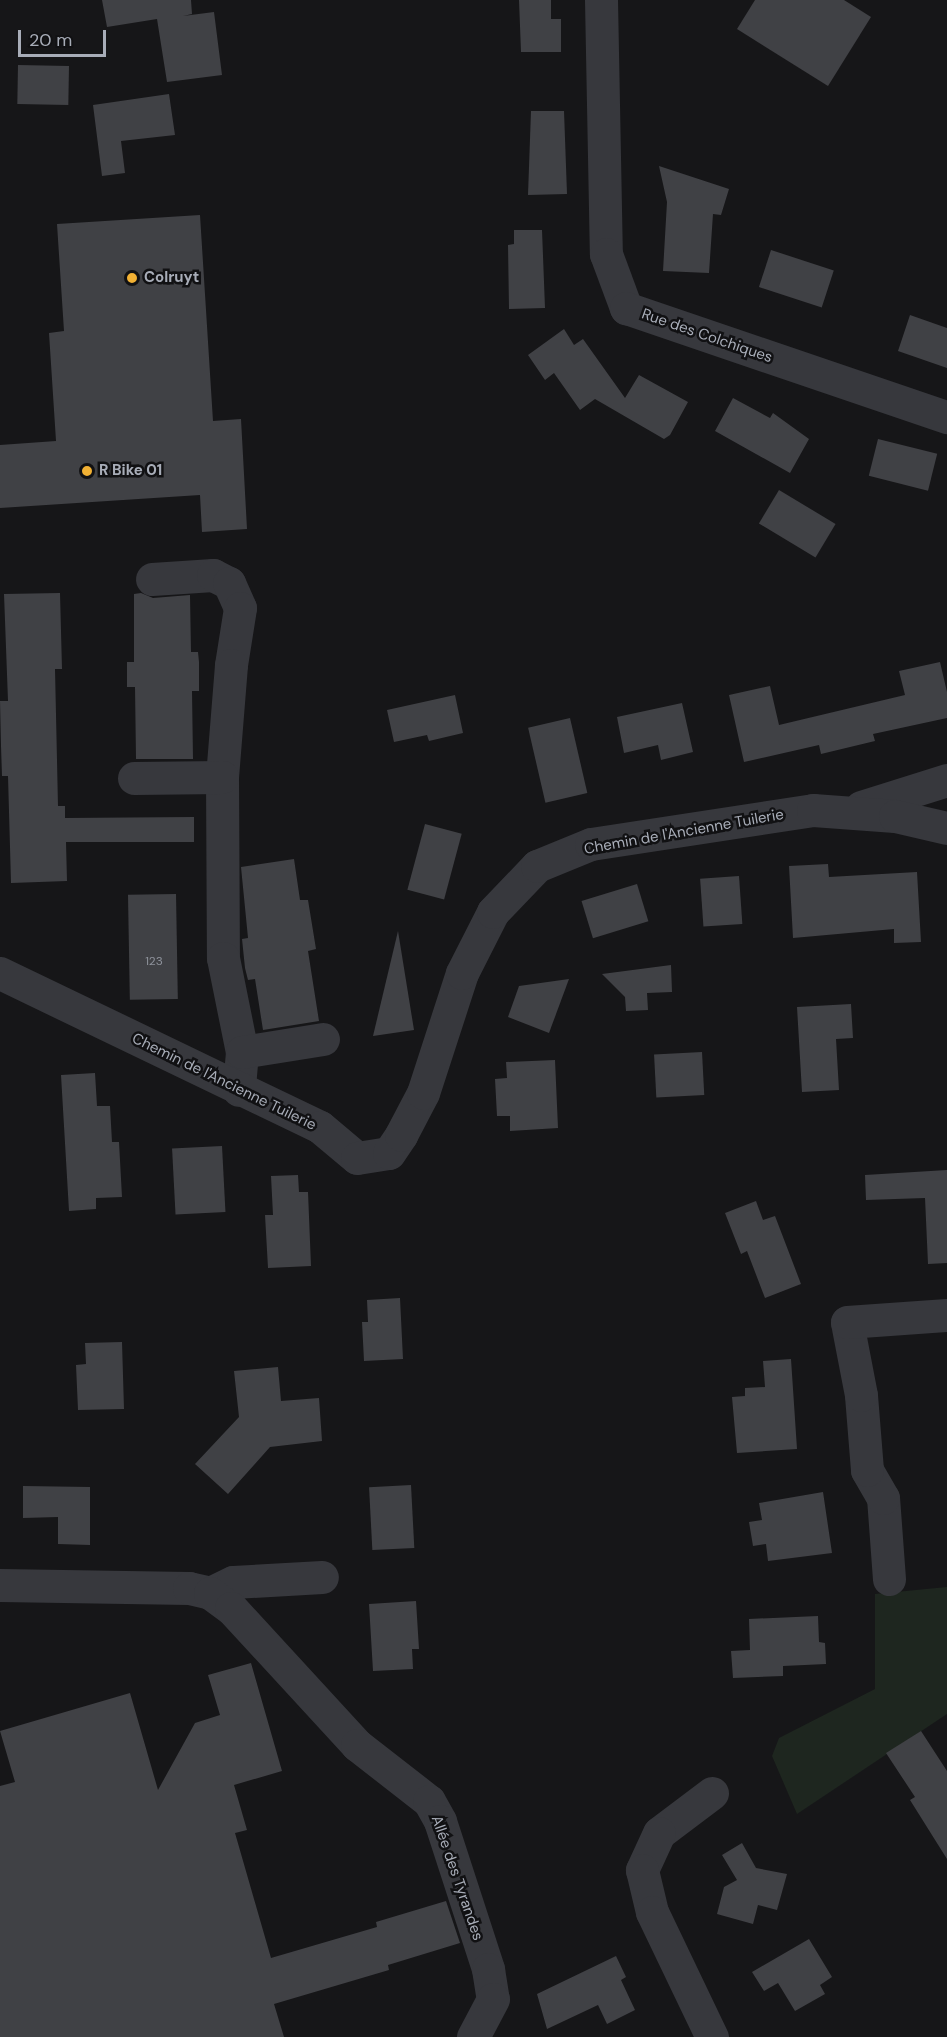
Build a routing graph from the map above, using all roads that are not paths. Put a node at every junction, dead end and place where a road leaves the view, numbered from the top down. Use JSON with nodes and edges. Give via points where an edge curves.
{"nodes":[{"id":1,"x":601,"y":0,"type":"edge"},
{"id":2,"x":947,"y":417,"type":"edge"},
{"id":3,"x":152,"y":579,"type":"dead end"},
{"id":4,"x":222,"y":777,"type":"junction"},
{"id":5,"x":134,"y":778,"type":"dead end"},
{"id":6,"x":947,"y":780,"type":"edge"},
{"id":7,"x":845,"y":812,"type":"junction"},
{"id":8,"x":947,"y":828,"type":"edge"},
{"id":9,"x":0,"y":973,"type":"edge"},
{"id":10,"x":323,"y":1039,"type":"dead end"},
{"id":11,"x":242,"y":1052,"type":"junction"},
{"id":12,"x":239,"y":1090,"type":"junction"},
{"id":13,"x":947,"y":1315,"type":"edge"},
{"id":14,"x":322,"y":1577,"type":"dead end"},
{"id":15,"x":889,"y":1579,"type":"dead end"},
{"id":16,"x":0,"y":1585,"type":"edge"},
{"id":17,"x":210,"y":1593,"type":"junction"},
{"id":18,"x":712,"y":1793,"type":"dead end"},
{"id":19,"x":473,"y":2037,"type":"edge"},
{"id":20,"x":712,"y":2037,"type":"edge"}],
"edges":[{"from":1,"to":2,"type":"street","name":"Rue des Colchiques","via":[[606,254],[626,308]]},
{"from":3,"to":4,"type":"street","via":[[213,575],[229,583],[240,608]]},
{"from":4,"to":5,"type":"street"},
{"from":4,"to":11,"type":"street","via":[[223,958]]},
{"from":6,"to":7,"type":"street"},
{"from":7,"to":8,"type":"street","name":"Chemin de l'Ancienne Tuilerie","via":[[896,816]]},
{"from":7,"to":12,"type":"street","name":"Chemin de l'Ancienne Tuilerie","via":[[813,810],[591,844],[537,866],[493,912],[462,973],[423,1093],[389,1153],[357,1158],[320,1127]]},
{"from":9,"to":12,"type":"street","name":"Chemin de l'Ancienne Tuilerie"},
{"from":10,"to":11,"type":"street"},
{"from":11,"to":12,"type":"street"},
{"from":13,"to":15,"type":"street","via":[[847,1322],[861,1395],[867,1470],[883,1498]]},
{"from":14,"to":17,"type":"street","via":[[233,1582]]},
{"from":16,"to":17,"type":"street","name":"Allée des Tyrandes","via":[[189,1588]]},
{"from":17,"to":19,"type":"street","name":"Allée des Tyrandes","via":[[231,1608],[357,1745],[429,1801],[440,1821],[488,1969],[493,1999]]},
{"from":18,"to":20,"type":"street","via":[[659,1833],[642,1870],[652,1912]]}]}
